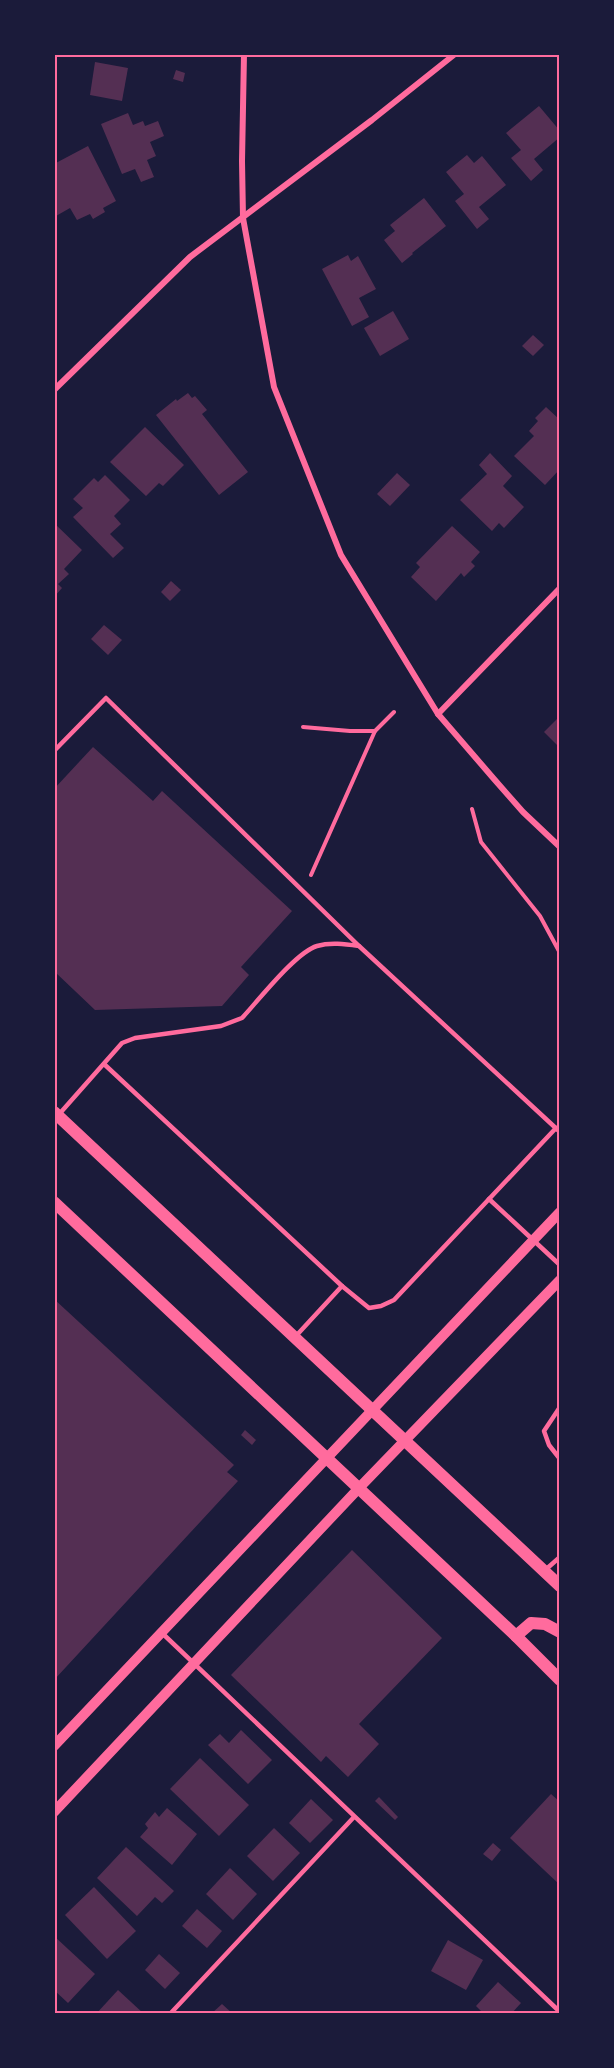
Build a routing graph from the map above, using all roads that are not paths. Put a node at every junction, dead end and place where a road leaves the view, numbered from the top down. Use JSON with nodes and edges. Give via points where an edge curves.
{"nodes":[{"id":1,"x":244,"y":54,"type":"edge"},
{"id":2,"x":455,"y":54,"type":"edge"},
{"id":3,"x":243,"y":218,"type":"junction"},
{"id":4,"x":54,"y":390,"type":"edge"},
{"id":5,"x":560,"y":588,"type":"edge"},
{"id":6,"x":438,"y":714,"type":"junction"},
{"id":7,"x":54,"y":751,"type":"edge"},
{"id":8,"x":560,"y":847,"type":"edge"},
{"id":9,"x":359,"y":946,"type":"junction"},
{"id":10,"x":104,"y":1064,"type":"junction"},
{"id":11,"x":55,"y":1116,"type":"edge"},
{"id":12,"x":558,"y":1130,"type":"edge"},
{"id":13,"x":489,"y":1199,"type":"junction"},
{"id":14,"x":54,"y":1202,"type":"edge"},
{"id":15,"x":560,"y":1212,"type":"edge"},
{"id":16,"x":533,"y":1241,"type":"junction"},
{"id":17,"x":560,"y":1265,"type":"edge"},
{"id":18,"x":560,"y":1280,"type":"edge"},
{"id":19,"x":342,"y":1286,"type":"junction"},
{"id":20,"x":295,"y":1337,"type":"junction"},
{"id":21,"x":560,"y":1407,"type":"edge"},
{"id":22,"x":373,"y":1410,"type":"junction"},
{"id":23,"x":406,"y":1441,"type":"junction"},
{"id":24,"x":326,"y":1459,"type":"junction"},
{"id":25,"x":560,"y":1459,"type":"edge"},
{"id":26,"x":359,"y":1488,"type":"junction"},
{"id":27,"x":560,"y":1557,"type":"edge"},
{"id":28,"x":544,"y":1571,"type":"junction"},
{"id":29,"x":560,"y":1586,"type":"edge"},
{"id":30,"x":560,"y":1632,"type":"edge"},
{"id":31,"x":162,"y":1633,"type":"junction"},
{"id":32,"x":516,"y":1636,"type":"junction"},
{"id":33,"x":194,"y":1664,"type":"junction"},
{"id":34,"x":560,"y":1680,"type":"edge"},
{"id":35,"x":54,"y":1746,"type":"edge"},
{"id":36,"x":54,"y":1812,"type":"edge"},
{"id":37,"x":354,"y":1817,"type":"junction"},
{"id":38,"x":560,"y":2012,"type":"edge"},
{"id":39,"x":170,"y":2014,"type":"edge"}],
"edges":[{"from":1,"to":3,"type":"street"},
{"from":2,"to":3,"type":"street"},
{"from":3,"to":4,"type":"street","via":[[190,257]]},
{"from":3,"to":6,"type":"street","via":[[274,387],[341,555]]},
{"from":5,"to":6,"type":"street"},
{"from":6,"to":8,"type":"street"},
{"from":7,"to":9,"type":"lane","via":[[106,698]]},
{"from":9,"to":10,"type":"lane","via":[[316,946],[303,953],[242,1018],[220,1026],[135,1038],[122,1043]]},
{"from":9,"to":12,"type":"lane"},
{"from":10,"to":11,"type":"lane"},
{"from":10,"to":19,"type":"lane"},
{"from":11,"to":20,"type":"main road"},
{"from":12,"to":13,"type":"lane"},
{"from":13,"to":16,"type":"lane"},
{"from":13,"to":19,"type":"lane","via":[[394,1300],[369,1308]]},
{"from":14,"to":24,"type":"main road"},
{"from":15,"to":16,"type":"street"},
{"from":16,"to":17,"type":"lane"},
{"from":16,"to":22,"type":"street"},
{"from":18,"to":23,"type":"street"},
{"from":19,"to":20,"type":"lane"},
{"from":20,"to":22,"type":"main road"},
{"from":21,"to":25,"type":"lane","via":[[544,1431]]},
{"from":22,"to":23,"type":"main road"},
{"from":22,"to":24,"type":"street"},
{"from":23,"to":26,"type":"street"},
{"from":23,"to":28,"type":"main road"},
{"from":24,"to":26,"type":"main road"},
{"from":24,"to":31,"type":"street"},
{"from":26,"to":32,"type":"main road"},
{"from":26,"to":33,"type":"street"},
{"from":27,"to":28,"type":"lane"},
{"from":28,"to":29,"type":"main road"},
{"from":30,"to":32,"type":"main road","via":[[545,1624],[531,1623]]},
{"from":31,"to":33,"type":"lane"},
{"from":31,"to":35,"type":"street"},
{"from":32,"to":34,"type":"main road"},
{"from":33,"to":36,"type":"street"},
{"from":33,"to":37,"type":"lane"},
{"from":37,"to":38,"type":"lane"},
{"from":37,"to":39,"type":"lane"}]}
